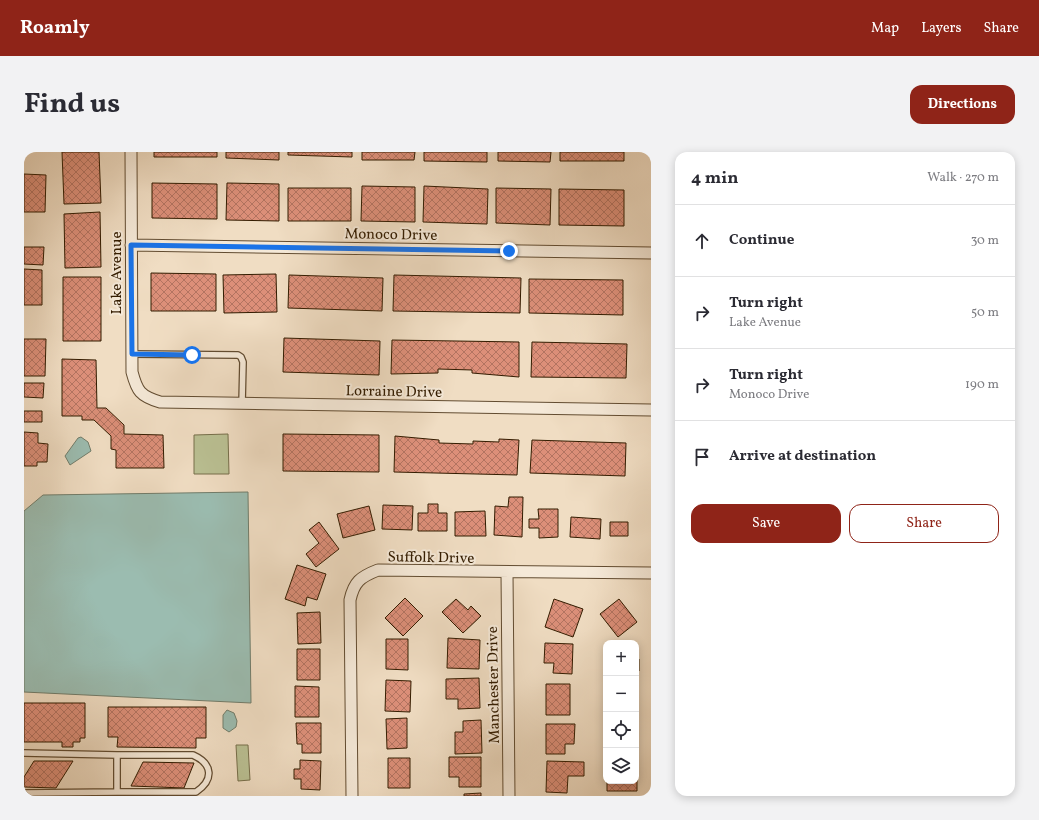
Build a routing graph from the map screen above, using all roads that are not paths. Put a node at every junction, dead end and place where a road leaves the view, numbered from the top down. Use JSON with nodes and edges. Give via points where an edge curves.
{"nodes":[{"id":1,"x":131,"y":152,"type":"edge"},
{"id":2,"x":131,"y":245,"type":"junction"},
{"id":3,"x":651,"y":253,"type":"edge"},
{"id":4,"x":132,"y":354,"type":"junction"},
{"id":5,"x":140,"y":393,"type":"joint"},
{"id":6,"x":242,"y":404,"type":"junction"},
{"id":7,"x":651,"y":410,"type":"edge"},
{"id":8,"x":507,"y":573,"type":"junction"},
{"id":9,"x":651,"y":573,"type":"edge"},
{"id":10,"x":24,"y":753,"type":"edge"},
{"id":11,"x":117,"y":754,"type":"junction"},
{"id":12,"x":117,"y":792,"type":"junction"},
{"id":13,"x":24,"y":793,"type":"edge"},
{"id":14,"x":352,"y":796,"type":"edge"},
{"id":15,"x":510,"y":796,"type":"edge"}],
"edges":[{"from":1,"to":2,"type":"street","name":"Lake Avenue"},
{"from":2,"to":3,"type":"street","name":"Monoco Drive"},
{"from":2,"to":4,"type":"street","name":"Lake Avenue"},
{"from":4,"to":5,"type":"street","name":"Lake Avenue","via":[[132,372]]},
{"from":4,"to":6,"type":"lane","via":[[238,355],[243,362]]},
{"from":5,"to":6,"type":"street","name":"Lorraine Drive","via":[[160,402]]},
{"from":6,"to":7,"type":"street","name":"Lorraine Drive"},
{"from":8,"to":9,"type":"street","name":"Suffolk Drive"},
{"from":8,"to":14,"type":"street","name":"Suffolk Drive","via":[[378,570],[365,575],[353,586],[350,600]]},
{"from":8,"to":15,"type":"street","name":"Manchester Drive"},
{"from":10,"to":11,"type":"lane"},
{"from":11,"to":12,"type":"lane"},
{"from":11,"to":12,"type":"lane","via":[[193,755],[204,760],[208,767],[208,777],[203,787],[196,792]]},
{"from":12,"to":13,"type":"lane"}]}
